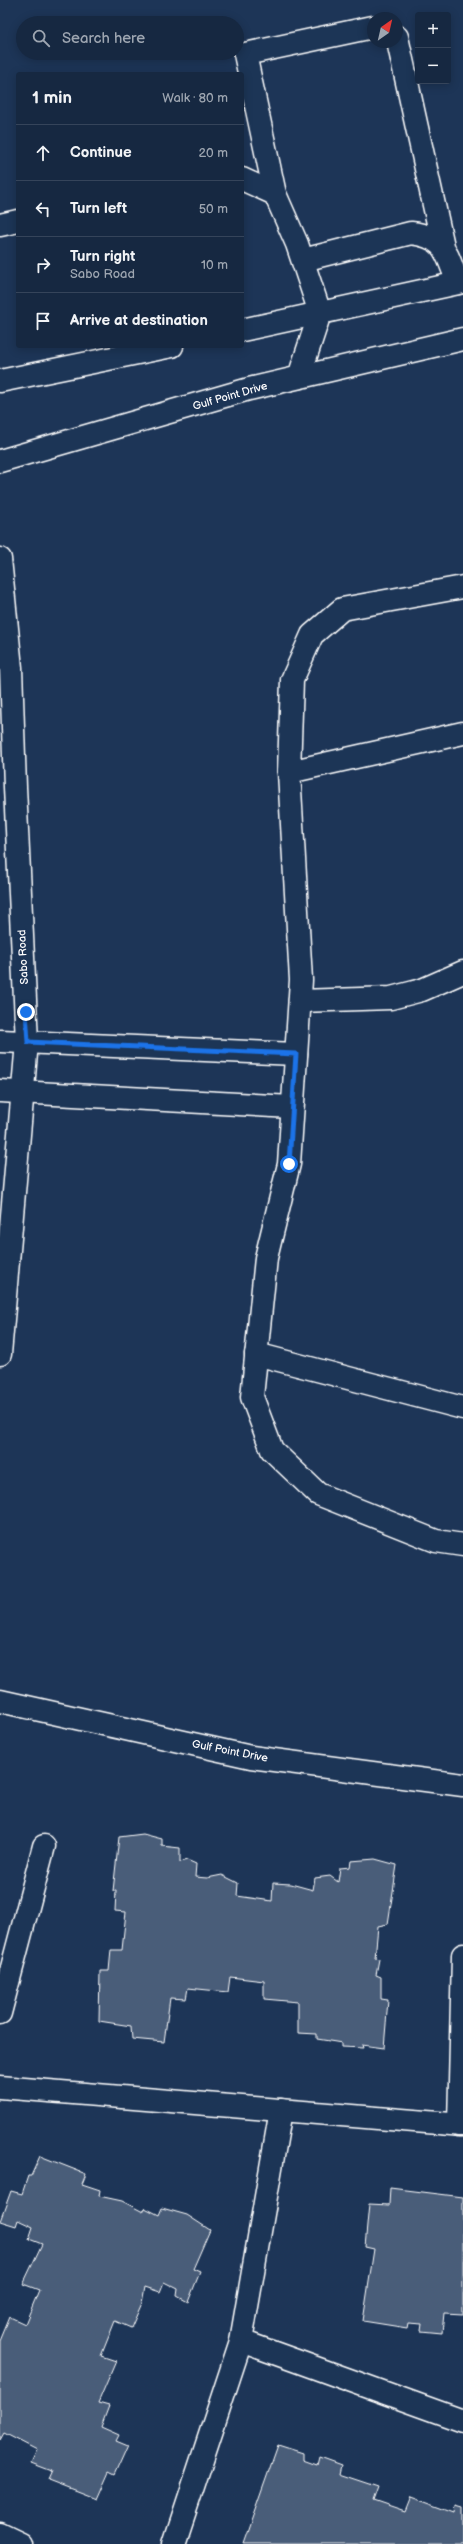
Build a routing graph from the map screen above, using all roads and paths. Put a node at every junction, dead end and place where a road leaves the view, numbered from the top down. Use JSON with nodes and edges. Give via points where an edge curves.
{"nodes":[{"id":1,"x":367,"y":28,"type":"edge"},
{"id":2,"x":399,"y":48,"type":"edge"},
{"id":3,"x":244,"y":180,"type":"edge"},
{"id":4,"x":275,"y":194,"type":"junction"},
{"id":5,"x":16,"y":221,"type":"edge"},
{"id":6,"x":0,"y":225,"type":"edge"},
{"id":7,"x":444,"y":246,"type":"junction"},
{"id":8,"x":303,"y":260,"type":"junction"},
{"id":9,"x":460,"y":282,"type":"edge"},
{"id":10,"x":320,"y":312,"type":"junction"},
{"id":11,"x":244,"y":330,"type":"edge"},
{"id":12,"x":463,"y":338,"type":"edge"},
{"id":13,"x":162,"y":348,"type":"edge"},
{"id":14,"x":299,"y":377,"type":"junction"},
{"id":15,"x":0,"y":381,"type":"edge"},
{"id":16,"x":0,"y":461,"type":"edge"},
{"id":17,"x":0,"y":559,"type":"edge"},
{"id":18,"x":463,"y":587,"type":"edge"},
{"id":19,"x":463,"y":733,"type":"edge"},
{"id":20,"x":289,"y":772,"type":"junction"},
{"id":21,"x":463,"y":972,"type":"edge"},
{"id":22,"x":300,"y":1001,"type":"junction"},
{"id":23,"x":0,"y":1041,"type":"edge"},
{"id":24,"x":28,"y":1042,"type":"junction"},
{"id":25,"x":296,"y":1054,"type":"junction"},
{"id":26,"x":0,"y":1091,"type":"edge"},
{"id":27,"x":23,"y":1092,"type":"junction"},
{"id":28,"x":292,"y":1107,"type":"junction"},
{"id":29,"x":0,"y":1354,"type":"edge"},
{"id":30,"x":256,"y":1354,"type":"junction"},
{"id":31,"x":463,"y":1408,"type":"edge"},
{"id":32,"x":463,"y":1545,"type":"edge"},
{"id":33,"x":0,"y":1701,"type":"edge"},
{"id":34,"x":463,"y":1785,"type":"edge"},
{"id":35,"x":44,"y":1846,"type":"dead end"},
{"id":36,"x":463,"y":1955,"type":"edge"},
{"id":37,"x":0,"y":2013,"type":"edge"},
{"id":38,"x":0,"y":2087,"type":"edge"},
{"id":39,"x":281,"y":2110,"type":"junction"},
{"id":40,"x":461,"y":2125,"type":"edge"},
{"id":41,"x":241,"y":2341,"type":"junction"},
{"id":42,"x":463,"y":2421,"type":"edge"},
{"id":43,"x":0,"y":2534,"type":"edge"},
{"id":44,"x":21,"y":2544,"type":"edge"},
{"id":45,"x":174,"y":2544,"type":"edge"}],
"edges":[{"from":1,"to":4,"type":"street","via":[[245,54]]},
{"from":2,"to":7,"type":"street"},
{"from":3,"to":4,"type":"street"},
{"from":4,"to":8,"type":"street"},
{"from":5,"to":6,"type":"street"},
{"from":7,"to":8,"type":"street","via":[[428,235],[410,233]]},
{"from":7,"to":9,"type":"street"},
{"from":8,"to":10,"type":"street"},
{"from":9,"to":10,"type":"street"},
{"from":10,"to":11,"type":"street"},
{"from":10,"to":14,"type":"street"},
{"from":12,"to":14,"type":"street","name":"Gulf Point Drive"},
{"from":13,"to":15,"type":"street"},
{"from":14,"to":16,"type":"street","name":"Gulf Point Drive"},
{"from":17,"to":24,"type":"street","name":"Sabo Road","via":[[11,668],[14,787]]},
{"from":18,"to":20,"type":"street","via":[[342,609],[312,635],[292,680]]},
{"from":19,"to":20,"type":"street"},
{"from":20,"to":22,"type":"street","via":[[301,980]]},
{"from":21,"to":22,"type":"street","via":[[422,990],[391,998]]},
{"from":22,"to":25,"type":"street"},
{"from":23,"to":24,"type":"street"},
{"from":24,"to":25,"type":"street"},
{"from":24,"to":27,"type":"street","name":"Sabo Road"},
{"from":25,"to":28,"type":"street"},
{"from":26,"to":27,"type":"street"},
{"from":27,"to":28,"type":"street"},
{"from":27,"to":29,"type":"street","name":"Sabo Road"},
{"from":28,"to":30,"type":"street","via":[[289,1164],[266,1258]]},
{"from":30,"to":31,"type":"street"},
{"from":30,"to":32,"type":"street","via":[[252,1397],[272,1450],[318,1494],[436,1541]]},
{"from":33,"to":34,"type":"street","name":"Gulf Point Drive","via":[[251,1757]]},
{"from":35,"to":37,"type":"street"},
{"from":36,"to":40,"type":"street"},
{"from":38,"to":39,"type":"street"},
{"from":39,"to":40,"type":"street"},
{"from":39,"to":41,"type":"street"},
{"from":41,"to":42,"type":"street"},
{"from":41,"to":45,"type":"street"},
{"from":43,"to":44,"type":"street"}]}
